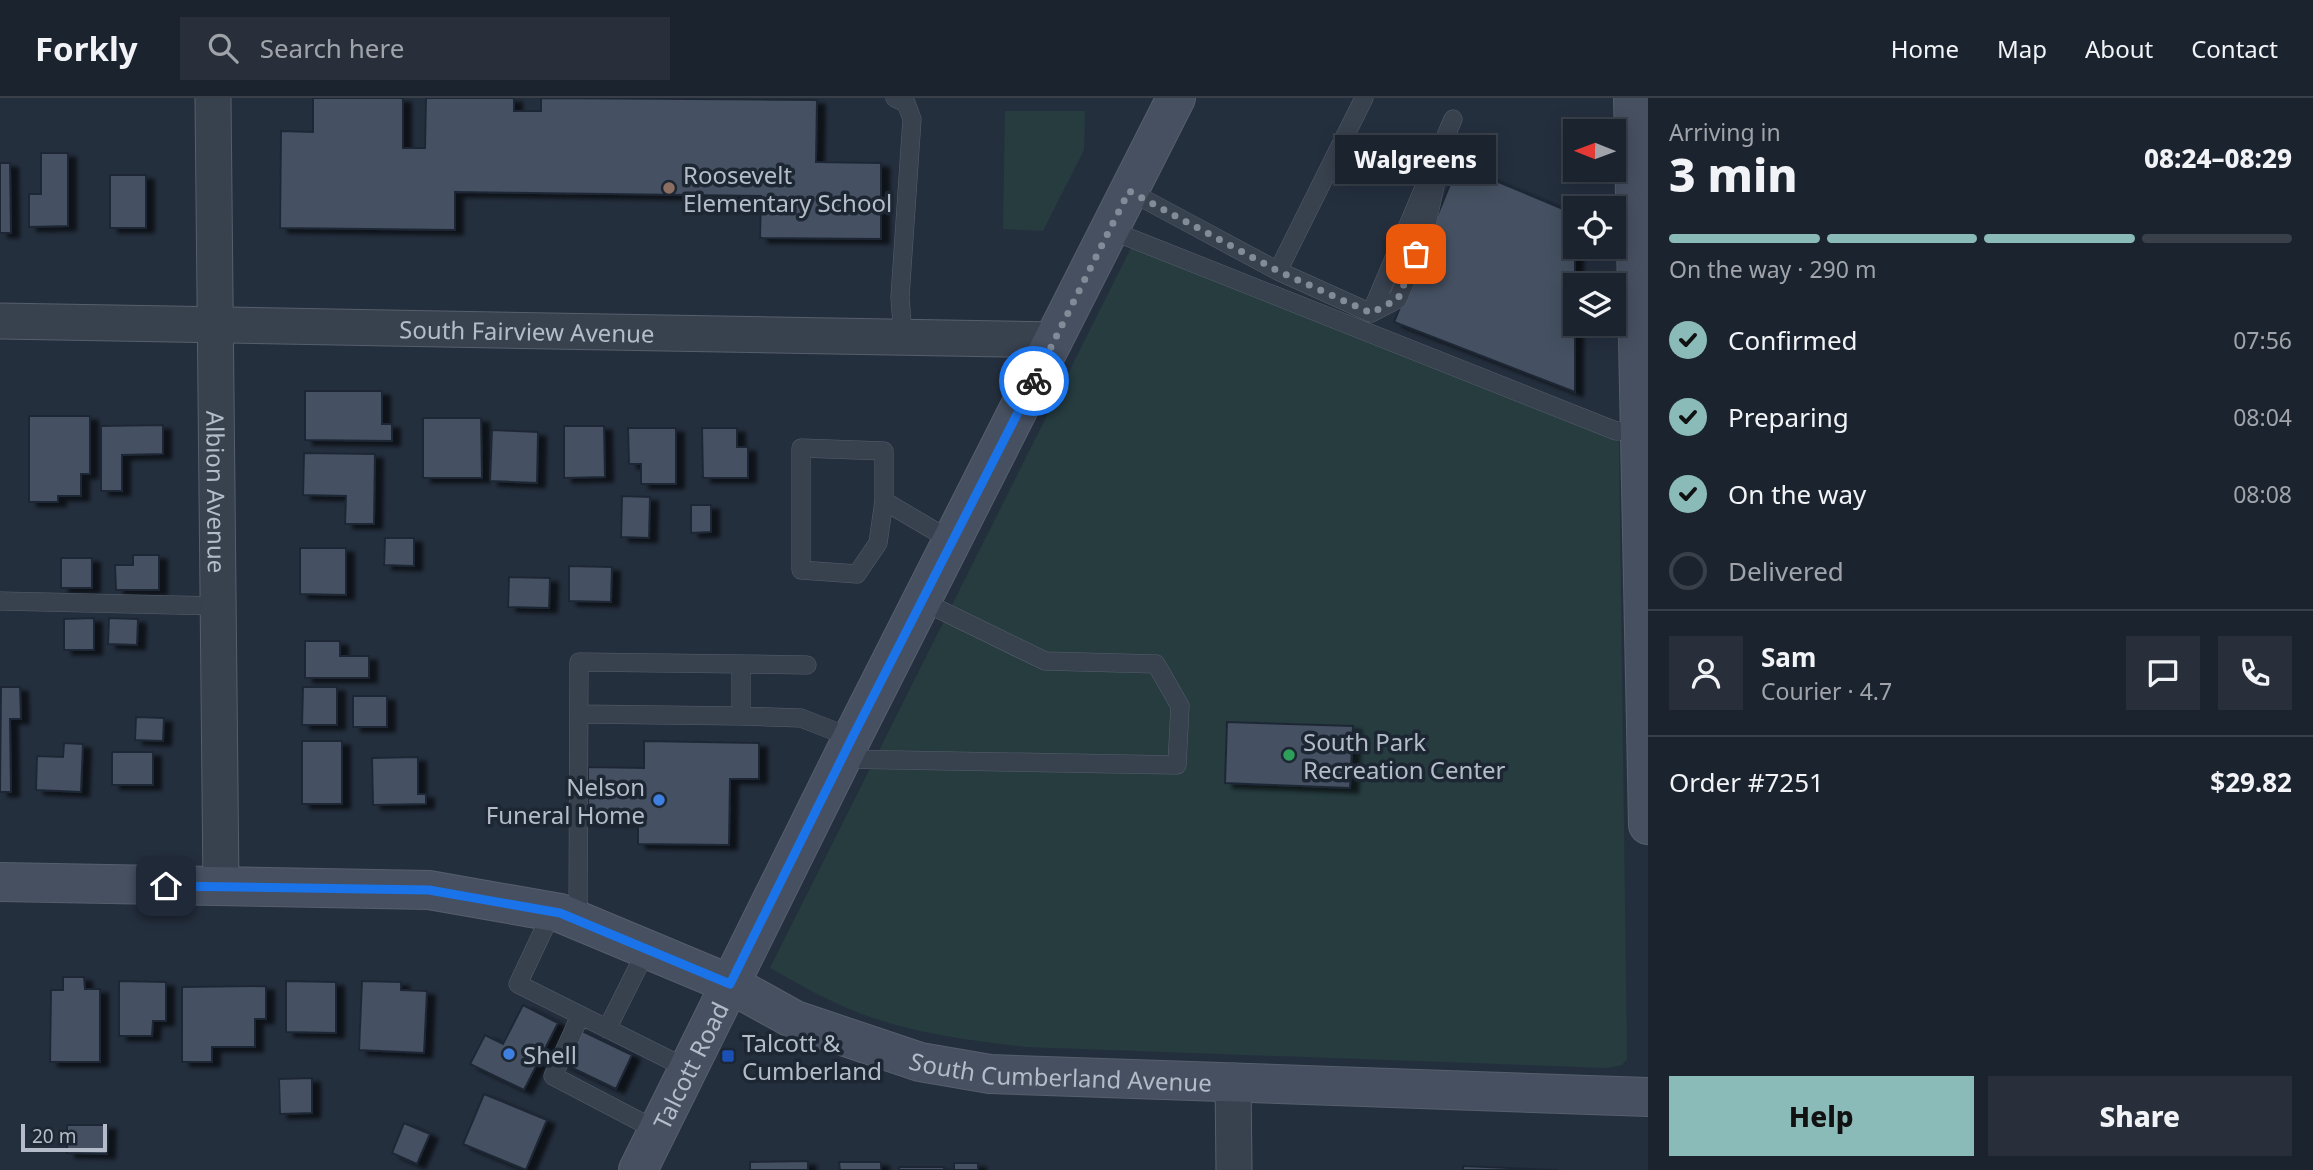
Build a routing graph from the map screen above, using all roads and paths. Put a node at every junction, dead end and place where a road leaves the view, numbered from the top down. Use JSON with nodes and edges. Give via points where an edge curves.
{"nodes":[{"id":1,"x":213,"y":98,"type":"edge"},
{"id":2,"x":895,"y":98,"type":"edge"},
{"id":3,"x":1176,"y":98,"type":"edge"},
{"id":4,"x":1364,"y":98,"type":"edge"},
{"id":5,"x":1633,"y":98,"type":"edge"},
{"id":6,"x":1450,"y":127,"type":"dead end"},
{"id":7,"x":1642,"y":183,"type":"edge"},
{"id":8,"x":1129,"y":191,"type":"junction"},
{"id":9,"x":1110,"y":230,"type":"junction"},
{"id":10,"x":1278,"y":271,"type":"junction"},
{"id":11,"x":0,"y":321,"type":"edge"},
{"id":12,"x":217,"y":326,"type":"junction"},
{"id":13,"x":903,"y":338,"type":"junction"},
{"id":14,"x":1055,"y":340,"type":"junction"},
{"id":15,"x":1640,"y":431,"type":"junction"},
{"id":16,"x":884,"y":501,"type":"junction"},
{"id":17,"x":952,"y":541,"type":"junction"},
{"id":18,"x":0,"y":601,"type":"edge"},
{"id":19,"x":922,"y":601,"type":"junction"},
{"id":20,"x":219,"y":606,"type":"junction"},
{"id":21,"x":1646,"y":617,"type":"edge"},
{"id":22,"x":741,"y":664,"type":"junction"},
{"id":23,"x":807,"y":665,"type":"dead end"},
{"id":24,"x":579,"y":714,"type":"junction"},
{"id":25,"x":741,"y":716,"type":"junction"},
{"id":26,"x":846,"y":749,"type":"junction"},
{"id":27,"x":1648,"y":825,"type":"edge"},
{"id":28,"x":0,"y":882,"type":"edge"},
{"id":29,"x":221,"y":887,"type":"junction"},
{"id":30,"x":565,"y":916,"type":"junction"},
{"id":31,"x":647,"y":949,"type":"junction"},
{"id":32,"x":730,"y":984,"type":"junction"},
{"id":33,"x":580,"y":1016,"type":"junction"},
{"id":34,"x":607,"y":1029,"type":"junction"},
{"id":35,"x":688,"y":1069,"type":"junction"},
{"id":36,"x":1233,"y":1081,"type":"junction"},
{"id":37,"x":1648,"y":1097,"type":"edge"},
{"id":38,"x":657,"y":1130,"type":"junction"},
{"id":39,"x":638,"y":1170,"type":"edge"},
{"id":40,"x":1234,"y":1170,"type":"edge"}],
"edges":[{"from":1,"to":12,"type":"street","name":"Albion Avenue"},
{"from":2,"to":13,"type":"lane","via":[[906,103],[912,119],[900,297]]},
{"from":3,"to":8,"type":"street","name":"Talcott Road"},
{"from":4,"to":10,"type":"lane"},
{"from":5,"to":7,"type":"street"},
{"from":6,"to":10,"type":"lane","via":[[1371,313]]},
{"from":7,"to":15,"type":"street"},
{"from":8,"to":9,"type":"street","name":"Talcott Road"},
{"from":8,"to":10,"type":"lane"},
{"from":9,"to":14,"type":"street","name":"Talcott Road"},
{"from":9,"to":15,"type":"lane","via":[[1616,431]]},
{"from":11,"to":12,"type":"street","name":"South Fairview Avenue"},
{"from":12,"to":13,"type":"street","name":"South Fairview Avenue"},
{"from":12,"to":20,"type":"street","name":"Albion Avenue"},
{"from":13,"to":14,"type":"street","name":"South Fairview Avenue"},
{"from":14,"to":17,"type":"street","name":"Talcott Road"},
{"from":15,"to":21,"type":"street"},
{"from":16,"to":16,"type":"lane","via":[[884,451],[801,449],[801,570],[857,574],[878,543]]},
{"from":16,"to":17,"type":"lane"},
{"from":17,"to":19,"type":"street","name":"Talcott Road"},
{"from":18,"to":20,"type":"lane"},
{"from":19,"to":26,"type":"street","name":"Talcott Road"},
{"from":19,"to":26,"type":"lane","via":[[1045,661],[1156,664],[1180,706],[1177,765]]},
{"from":20,"to":29,"type":"street","name":"Albion Avenue"},
{"from":21,"to":27,"type":"street"},
{"from":22,"to":23,"type":"lane"},
{"from":22,"to":24,"type":"lane","via":[[579,662]]},
{"from":22,"to":25,"type":"lane"},
{"from":24,"to":25,"type":"lane"},
{"from":24,"to":30,"type":"lane"},
{"from":25,"to":26,"type":"lane","via":[[801,718]]},
{"from":26,"to":32,"type":"street","name":"Talcott Road"},
{"from":28,"to":29,"type":"street","name":"South Cumberland Avenue"},
{"from":29,"to":30,"type":"street","name":"South Cumberland Avenue","via":[[429,890]]},
{"from":30,"to":31,"type":"street","name":"South Cumberland Avenue"},
{"from":30,"to":33,"type":"lane","via":[[518,985]]},
{"from":31,"to":32,"type":"street","name":"South Cumberland Avenue"},
{"from":31,"to":34,"type":"lane"},
{"from":32,"to":35,"type":"street","name":"Talcott Road"},
{"from":32,"to":36,"type":"street","name":"South Cumberland Avenue","via":[[795,1020],[920,1062],[990,1074]]},
{"from":33,"to":34,"type":"lane"},
{"from":33,"to":38,"type":"lane","via":[[553,1076]]},
{"from":34,"to":35,"type":"lane"},
{"from":35,"to":38,"type":"street","name":"Talcott Road"},
{"from":36,"to":37,"type":"street","name":"South Cumberland Avenue"},
{"from":36,"to":40,"type":"street"},
{"from":38,"to":39,"type":"street","name":"Talcott Road"}]}
